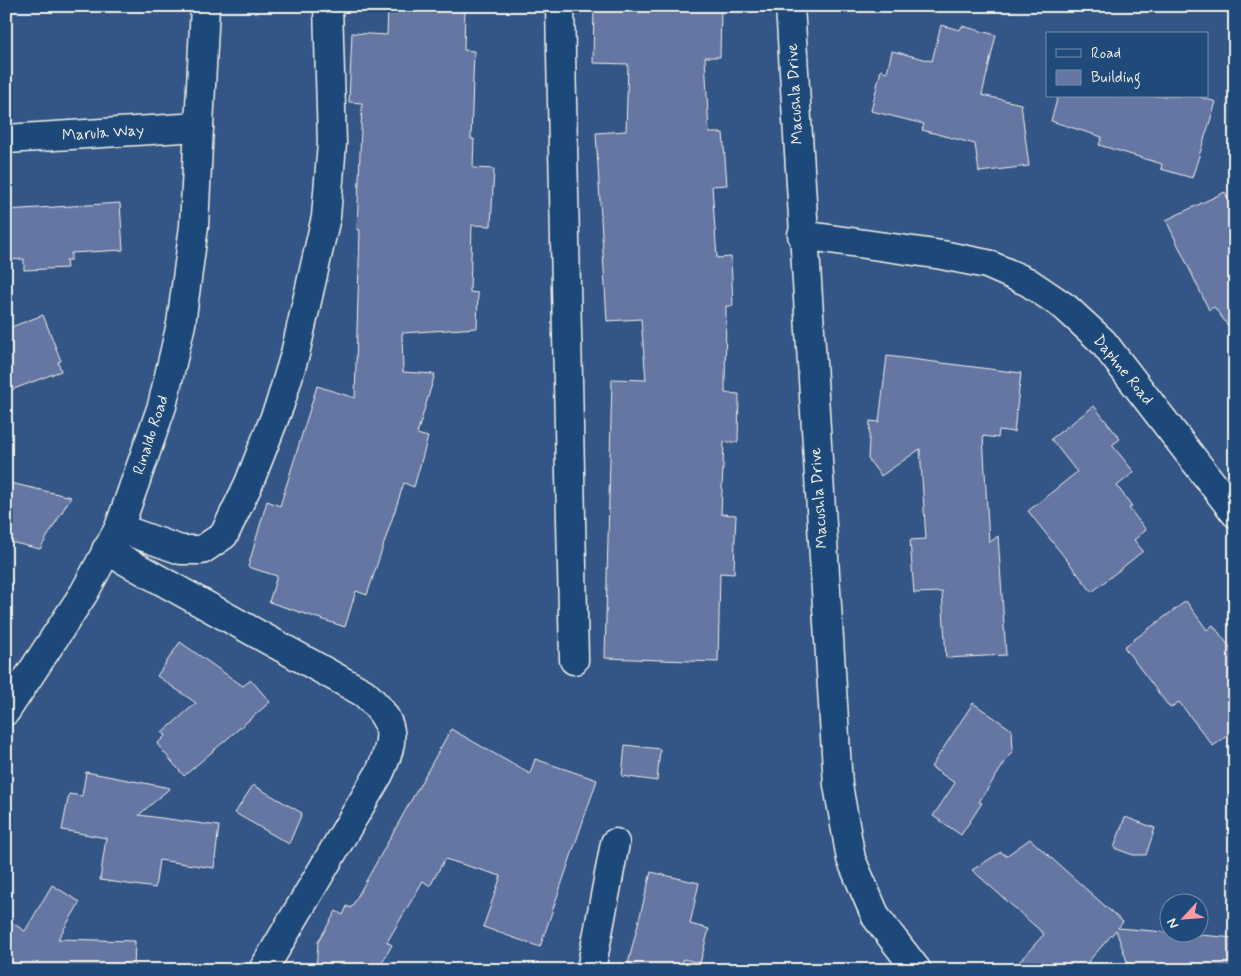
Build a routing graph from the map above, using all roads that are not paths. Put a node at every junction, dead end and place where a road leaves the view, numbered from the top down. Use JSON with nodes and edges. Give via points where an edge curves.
{"nodes":[{"id":1,"x":205,"y":6,"type":"edge"},
{"id":2,"x":328,"y":6,"type":"edge"},
{"id":3,"x":560,"y":6,"type":"edge"},
{"id":4,"x":790,"y":6,"type":"edge"},
{"id":5,"x":199,"y":127,"type":"junction"},
{"id":6,"x":6,"y":139,"type":"edge"},
{"id":7,"x":802,"y":235,"type":"junction"},
{"id":8,"x":1235,"y":513,"type":"edge"},
{"id":9,"x":112,"y":539,"type":"junction"},
{"id":10,"x":574,"y":660,"type":"dead end"},
{"id":11,"x":6,"y":711,"type":"edge"},
{"id":12,"x":615,"y":843,"type":"dead end"},
{"id":13,"x":263,"y":970,"type":"edge"},
{"id":14,"x":591,"y":970,"type":"edge"},
{"id":15,"x":917,"y":970,"type":"edge"}],
"edges":[{"from":1,"to":5,"type":"street","name":"Rinaldo Road"},
{"from":2,"to":9,"type":"street","via":[[332,143],[326,217],[295,354],[280,404],[249,484],[224,535],[202,550],[181,550]]},
{"from":3,"to":10,"type":"street"},
{"from":4,"to":7,"type":"street","name":"Macushla Drive"},
{"from":5,"to":6,"type":"street","name":"Marula Way"},
{"from":5,"to":9,"type":"street","name":"Rinaldo Road","via":[[194,226],[181,324],[162,406]]},
{"from":7,"to":8,"type":"street","name":"Daphne Road","via":[[988,264],[1028,282],[1065,307],[1103,342]]},
{"from":7,"to":15,"type":"street","name":"Macushla Drive","via":[[838,785],[851,859],[876,917]]},
{"from":9,"to":11,"type":"street","name":"Rinaldo Road","via":[[84,593]]},
{"from":9,"to":13,"type":"street","via":[[364,693],[383,712],[390,732],[389,752],[379,774]]},
{"from":12,"to":14,"type":"street"}]}
